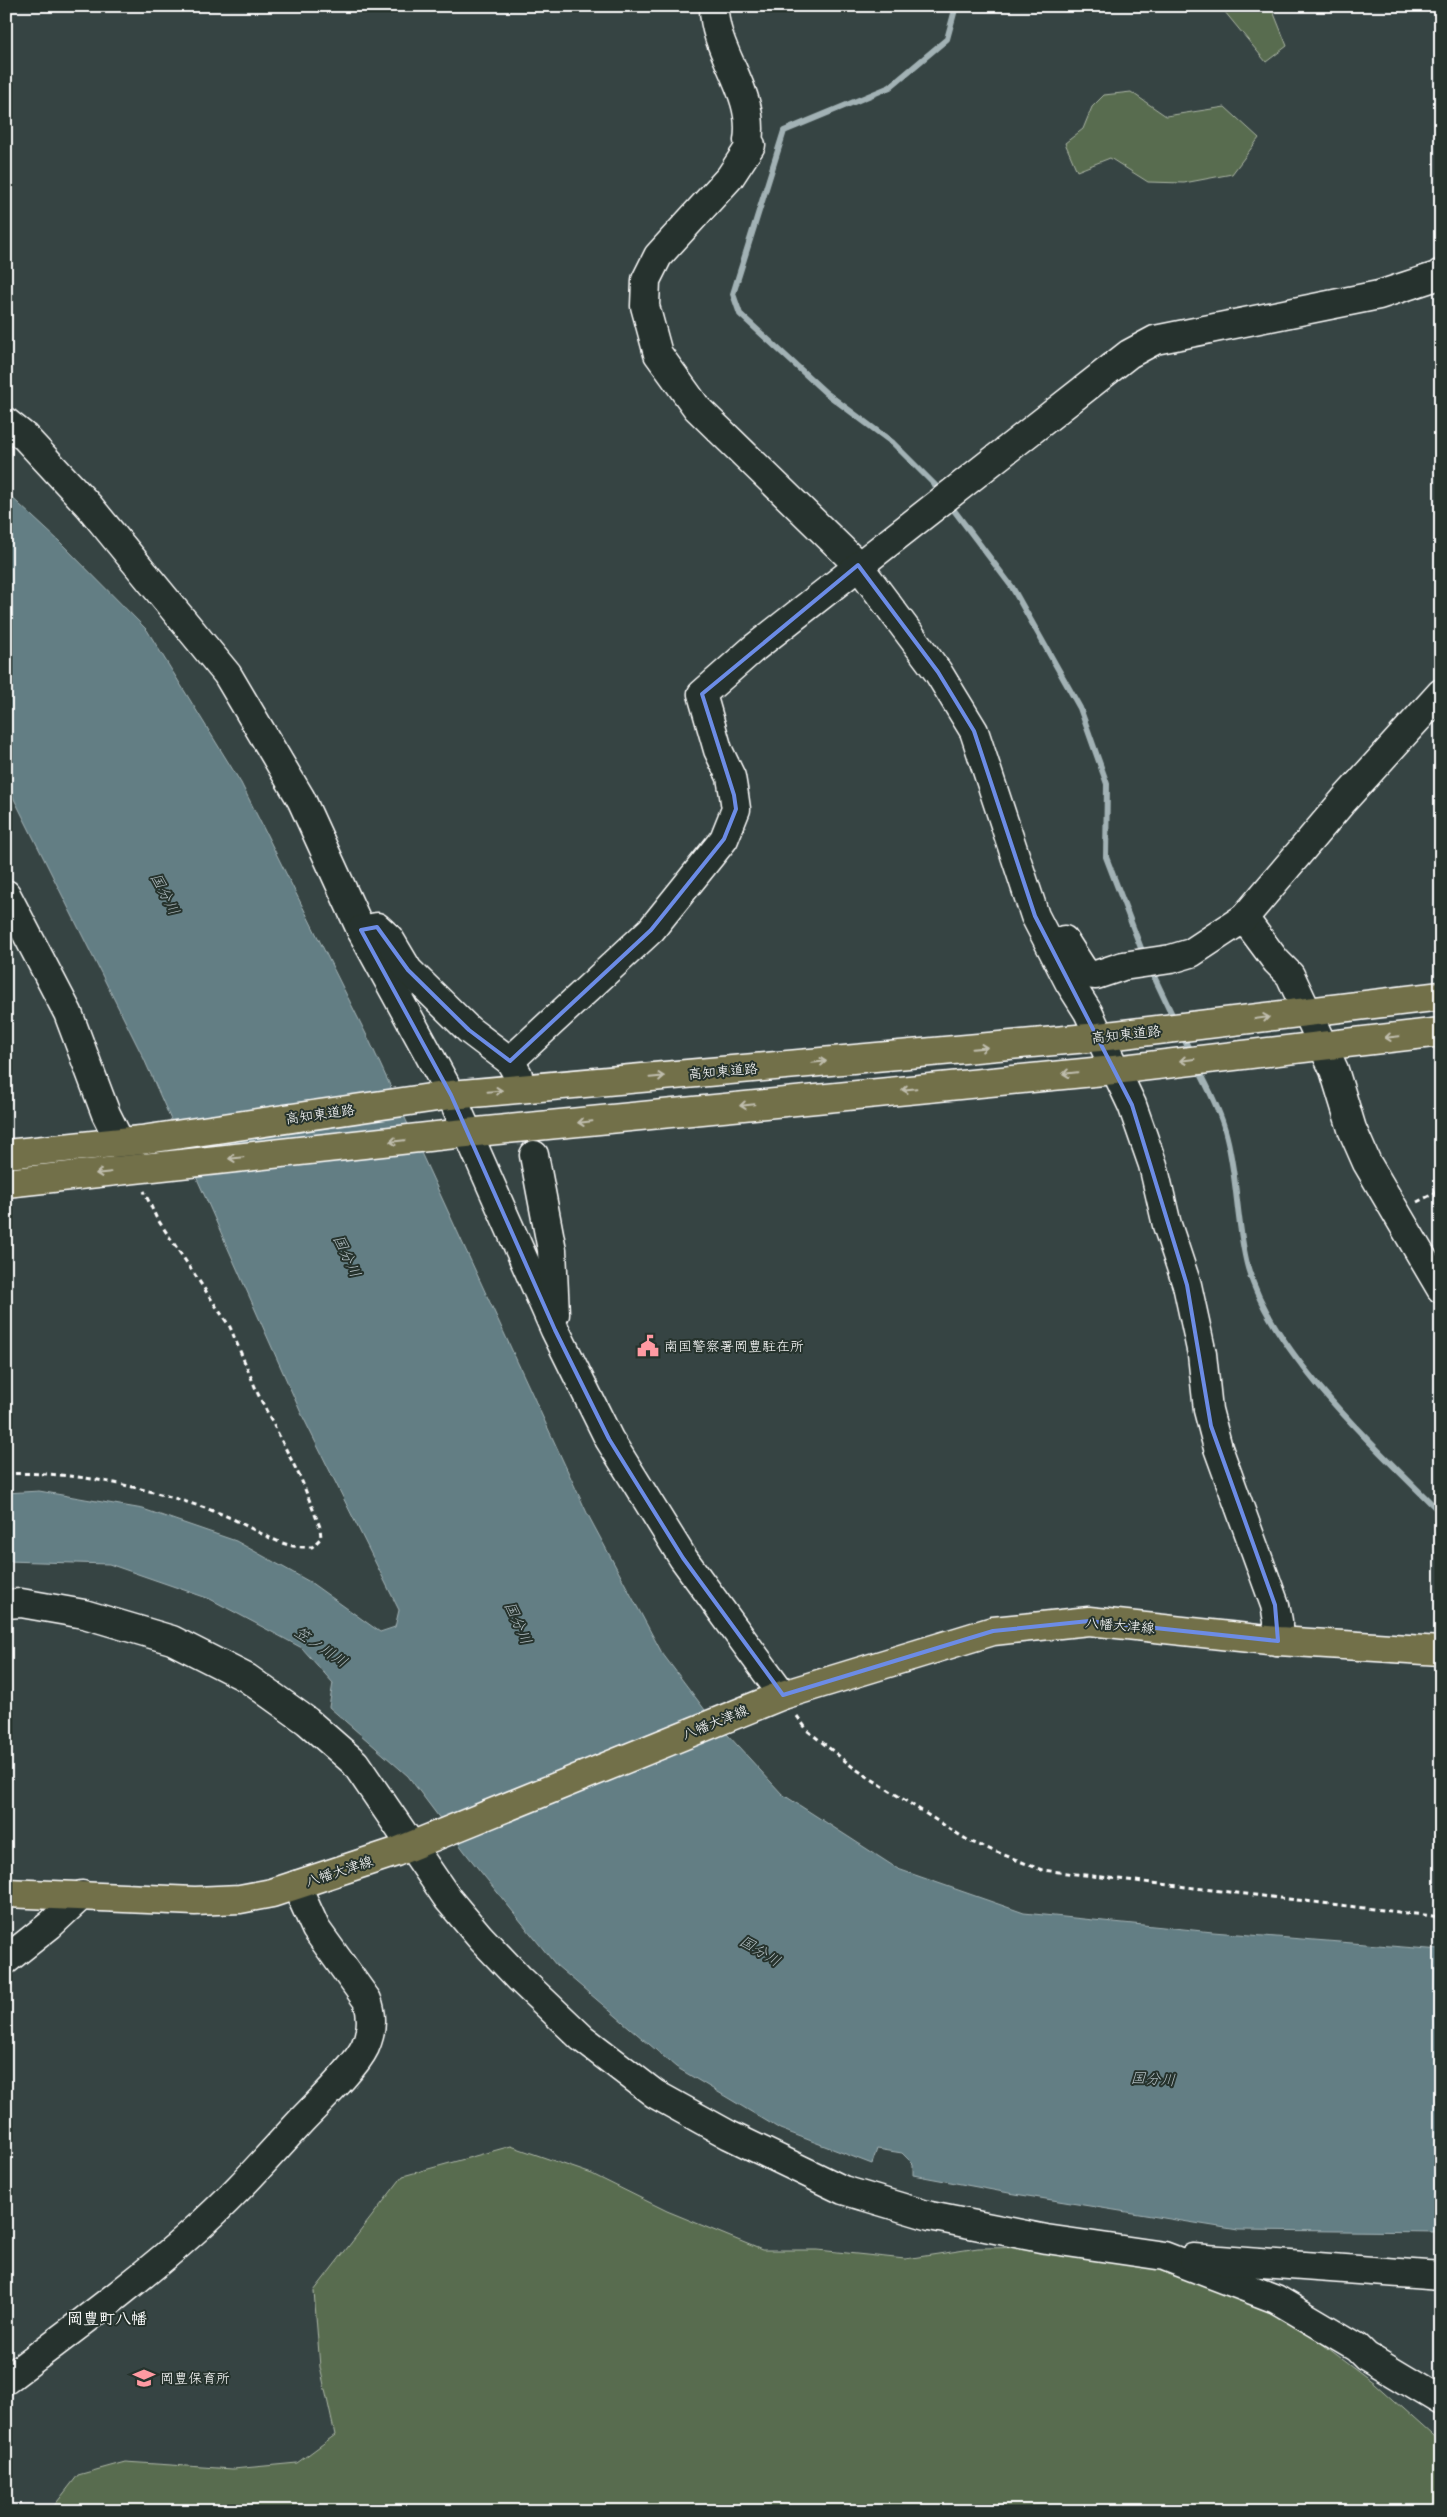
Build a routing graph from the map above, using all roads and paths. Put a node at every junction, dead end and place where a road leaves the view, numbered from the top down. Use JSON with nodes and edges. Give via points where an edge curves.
{"nodes":[{"id":1,"x":714,"y":6,"type":"edge"},
{"id":2,"x":1441,"y":273,"type":"edge"},
{"id":3,"x":6,"y":422,"type":"edge"},
{"id":4,"x":858,"y":565,"type":"junction"},
{"id":5,"x":1441,"y":693,"type":"edge"},
{"id":6,"x":6,"y":894,"type":"edge"},
{"id":7,"x":1035,"y":916,"type":"junction"},
{"id":8,"x":1244,"y":918,"type":"junction"},
{"id":9,"x":361,"y":930,"type":"junction"},
{"id":10,"x":1441,"y":996,"type":"edge"},
{"id":11,"x":1307,"y":1012,"type":"junction"},
{"id":12,"x":1441,"y":1032,"type":"edge"},
{"id":13,"x":1099,"y":1037,"type":"junction"},
{"id":14,"x":1322,"y":1045,"type":"junction"},
{"id":15,"x":1114,"y":1070,"type":"junction"},
{"id":16,"x":440,"y":1097,"type":"junction"},
{"id":17,"x":458,"y":1134,"type":"junction"},
{"id":18,"x":130,"y":1141,"type":"junction"},
{"id":19,"x":6,"y":1154,"type":"edge"},
{"id":20,"x":534,"y":1155,"type":"tunnel mouth"},
{"id":21,"x":142,"y":1168,"type":"junction"},
{"id":22,"x":6,"y":1183,"type":"edge"},
{"id":23,"x":1441,"y":1289,"type":"edge"},
{"id":24,"x":556,"y":1330,"type":"junction"},
{"id":25,"x":6,"y":1474,"type":"edge"},
{"id":26,"x":6,"y":1604,"type":"edge"},
{"id":27,"x":1278,"y":1641,"type":"junction"},
{"id":28,"x":1441,"y":1651,"type":"edge"},
{"id":29,"x":777,"y":1697,"type":"junction"},
{"id":30,"x":414,"y":1844,"type":"junction"},
{"id":31,"x":296,"y":1885,"type":"junction"},
{"id":32,"x":6,"y":1893,"type":"edge"},
{"id":33,"x":82,"y":1895,"type":"junction"},
{"id":34,"x":1441,"y":1917,"type":"edge"},
{"id":35,"x":6,"y":1960,"type":"edge"},
{"id":36,"x":1164,"y":2256,"type":"junction"},
{"id":37,"x":1441,"y":2276,"type":"edge"},
{"id":38,"x":6,"y":2380,"type":"edge"},
{"id":39,"x":1441,"y":2401,"type":"edge"}],
"edges":[{"from":1,"to":4,"type":"street","via":[[714,20],[743,94],[751,125],[750,145],[730,177],[658,256],[646,280],[645,306],[658,354],[697,408]]},
{"from":2,"to":4,"type":"street","via":[[1380,295],[1156,340],[1129,354]]},
{"from":3,"to":9,"type":"street","via":[[25,437],[89,506],[227,674],[301,799]]},
{"from":4,"to":7,"type":"street","via":[[938,672],[974,731]]},
{"from":4,"to":9,"type":"street","via":[[702,694],[718,750],[731,777],[734,795],[736,809],[724,839],[652,930],[514,1068],[469,1030],[408,970],[389,938],[377,927]]},
{"from":5,"to":8,"type":"street"},
{"from":6,"to":18,"type":"street"},
{"from":7,"to":8,"type":"street","via":[[1056,926],[1082,968],[1087,974],[1096,975],[1191,953]]},
{"from":7,"to":13,"type":"street"},
{"from":8,"to":11,"type":"street","via":[[1290,975]]},
{"from":9,"to":16,"type":"street"},
{"from":10,"to":11,"type":"main road","name":"高知東道路"},
{"from":13,"to":11,"type":"main road","name":"高知東道路","one_way":true},
{"from":11,"to":14,"type":"street"},
{"from":12,"to":14,"type":"main road","one_way":true},
{"from":13,"to":15,"type":"street"},
{"from":16,"to":13,"type":"main road","name":"高知東道路","one_way":true},
{"from":14,"to":15,"type":"main road","one_way":true},
{"from":14,"to":23,"type":"street","via":[[1367,1163]]},
{"from":15,"to":17,"type":"main road","one_way":true},
{"from":15,"to":27,"type":"street","via":[[1132,1105],[1150,1156],[1167,1225],[1187,1285],[1202,1354],[1211,1426],[1275,1606]]},
{"from":16,"to":17,"type":"street"},
{"from":16,"to":18,"type":"main road","name":"高知東道路"},
{"from":17,"to":21,"type":"main road","one_way":true},
{"from":17,"to":24,"type":"street"},
{"from":18,"to":19,"type":"main road","name":"高知東道路"},
{"from":18,"to":21,"type":"street"},
{"from":20,"to":24,"type":"street","via":[[552,1250]]},
{"from":21,"to":22,"type":"main road","one_way":true},
{"from":21,"to":25,"type":"path","via":[[156,1217],[230,1327],[258,1394],[302,1479],[321,1538],[312,1547],[292,1546],[221,1514],[148,1491],[34,1472]]},
{"from":24,"to":29,"type":"street","via":[[609,1439],[683,1558]]},
{"from":26,"to":30,"type":"street","via":[[21,1603],[84,1614],[172,1640],[247,1678],[307,1721],[355,1763]]},
{"from":27,"to":28,"type":"main road","name":"八幡大津線"},
{"from":27,"to":29,"type":"main road","name":"八幡大津線","via":[[1089,1621],[993,1631]]},
{"from":29,"to":30,"type":"main road","name":"八幡大津線"},
{"from":29,"to":34,"type":"path","via":[[808,1731],[854,1768],[969,1841],[1042,1870]]},
{"from":30,"to":31,"type":"main road","name":"八幡大津線"},
{"from":30,"to":36,"type":"street","via":[[448,1899],[480,1937],[582,2038],[655,2094],[729,2135],[843,2190],[930,2216],[1046,2239]]},
{"from":31,"to":33,"type":"main road","name":"八幡大津線","via":[[240,1899],[195,1901]]},
{"from":31,"to":38,"type":"street","via":[[316,1929],[367,2000],[372,2012],[365,2048],[341,2079],[193,2233]]},
{"from":32,"to":33,"type":"main road","name":"八幡大津線"},
{"from":33,"to":35,"type":"street","via":[[50,1926]]},
{"from":36,"to":37,"type":"street"},
{"from":36,"to":39,"type":"street","via":[[1276,2299]]}]}
